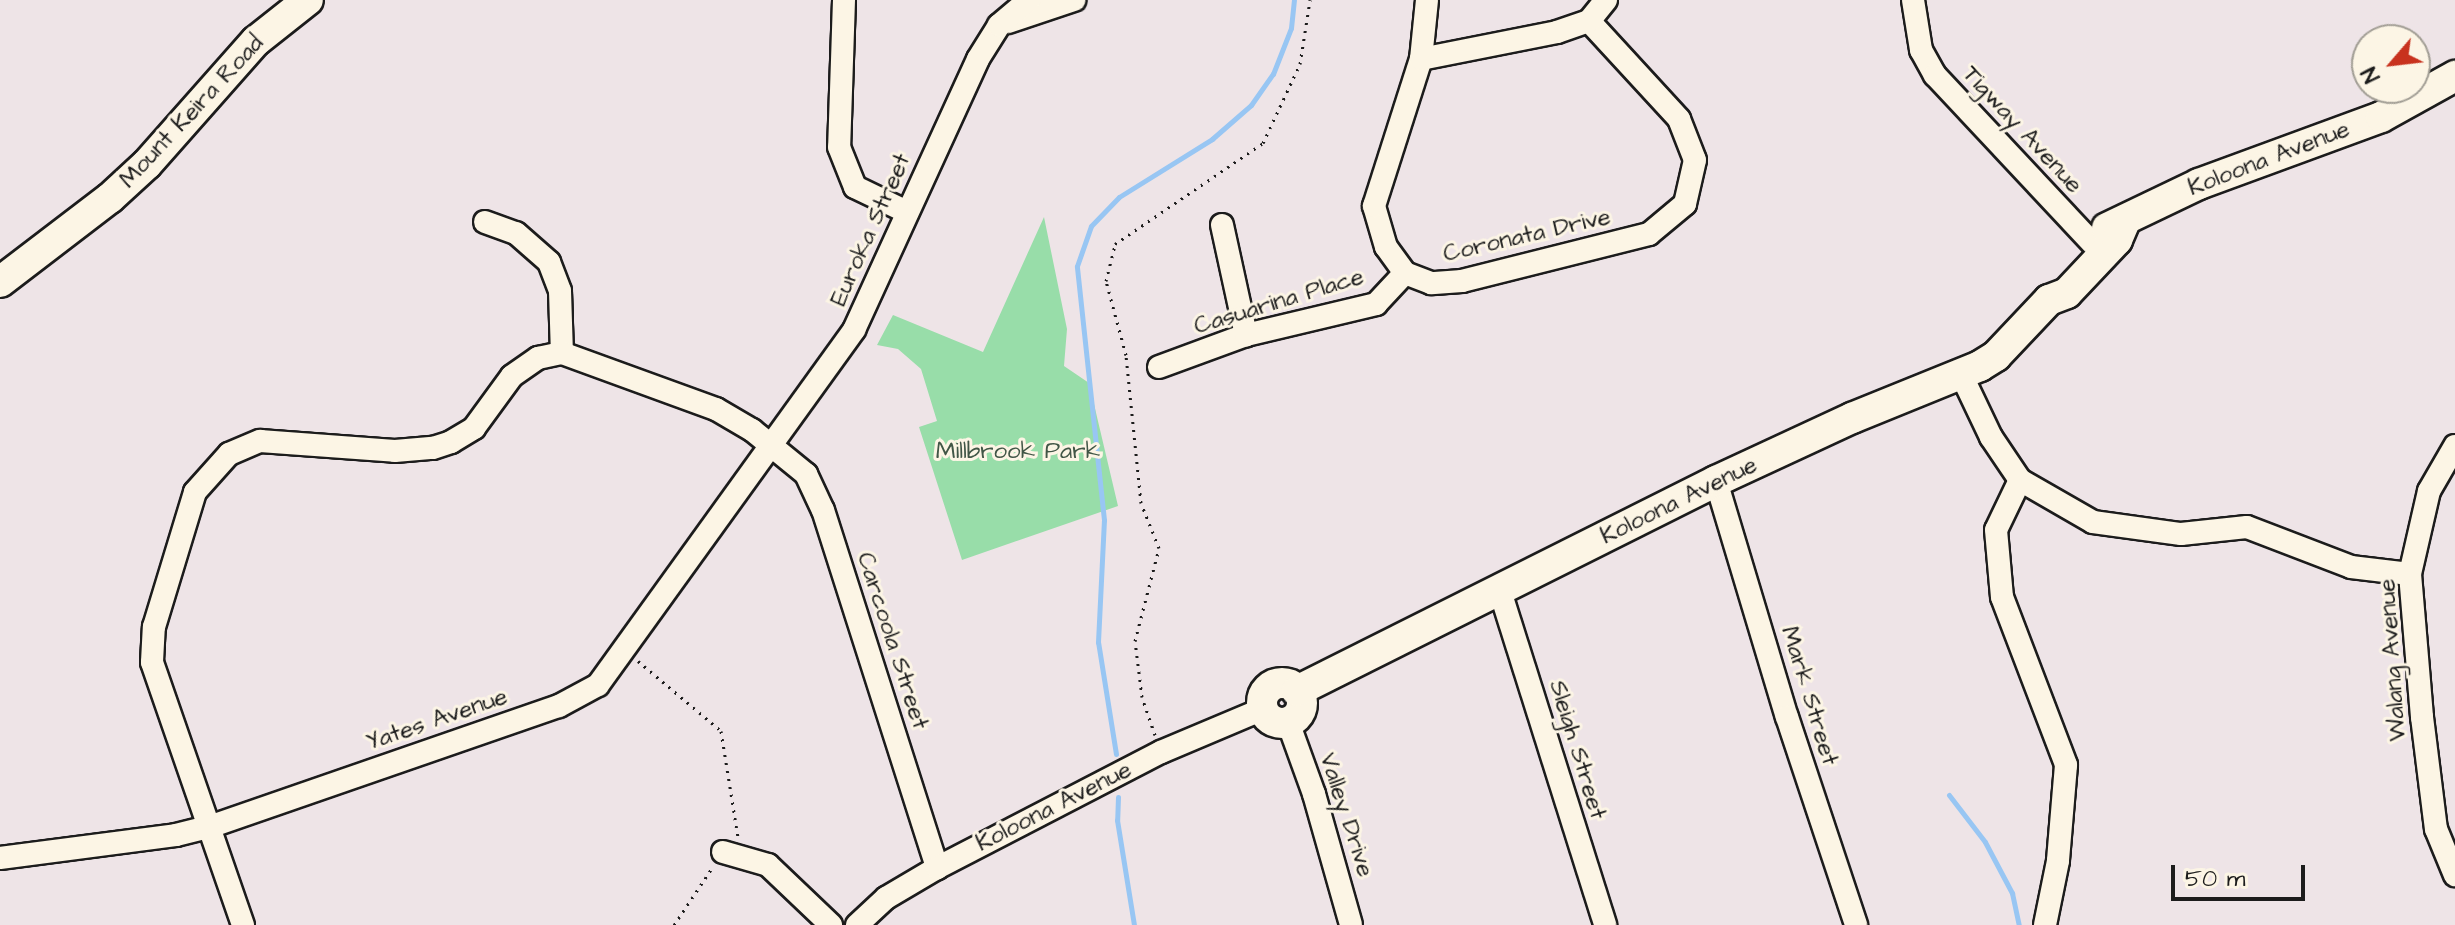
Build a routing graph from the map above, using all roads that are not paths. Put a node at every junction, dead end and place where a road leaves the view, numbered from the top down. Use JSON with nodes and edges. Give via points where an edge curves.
{"nodes":[{"id":1,"x":308,"y":0,"type":"edge"},
{"id":2,"x":844,"y":0,"type":"edge"},
{"id":3,"x":1029,"y":0,"type":"edge"},
{"id":4,"x":1074,"y":0,"type":"edge"},
{"id":5,"x":1427,"y":0,"type":"edge"},
{"id":6,"x":1606,"y":0,"type":"edge"},
{"id":7,"x":1913,"y":0,"type":"edge"},
{"id":8,"x":1589,"y":21,"type":"junction"},
{"id":9,"x":999,"y":25,"type":"junction"},
{"id":10,"x":1421,"y":59,"type":"junction"},
{"id":11,"x":2455,"y":76,"type":"edge"},
{"id":12,"x":907,"y":212,"type":"junction"},
{"id":13,"x":2125,"y":221,"type":"junction"},
{"id":14,"x":485,"y":222,"type":"dead end"},
{"id":15,"x":1222,"y":225,"type":"dead end"},
{"id":16,"x":2092,"y":243,"type":"junction"},
{"id":17,"x":1405,"y":273,"type":"junction"},
{"id":18,"x":0,"y":282,"type":"edge"},
{"id":19,"x":2049,"y":300,"type":"junction"},
{"id":20,"x":1246,"y":335,"type":"junction"},
{"id":21,"x":562,"y":353,"type":"junction"},
{"id":22,"x":1159,"y":367,"type":"dead end"},
{"id":23,"x":1961,"y":374,"type":"junction"},
{"id":24,"x":772,"y":445,"type":"junction"},
{"id":25,"x":2455,"y":446,"type":"edge"},
{"id":26,"x":2020,"y":480,"type":"junction"},
{"id":27,"x":1716,"y":481,"type":"junction"},
{"id":28,"x":2410,"y":574,"type":"junction"},
{"id":29,"x":1500,"y":591,"type":"junction"},
{"id":30,"x":1275,"y":715,"type":"junction"},
{"id":31,"x":209,"y":827,"type":"junction"},
{"id":32,"x":732,"y":855,"type":"road end"},
{"id":33,"x":0,"y":858,"type":"edge"},
{"id":34,"x":937,"y":868,"type":"junction"},
{"id":35,"x":2455,"y":875,"type":"edge"},
{"id":36,"x":243,"y":925,"type":"edge"},
{"id":37,"x":831,"y":925,"type":"edge"},
{"id":38,"x":857,"y":925,"type":"edge"},
{"id":39,"x":1351,"y":925,"type":"edge"},
{"id":40,"x":1605,"y":925,"type":"edge"},
{"id":41,"x":1856,"y":925,"type":"edge"},
{"id":42,"x":2045,"y":925,"type":"edge"}],
"edges":[{"from":1,"to":18,"type":"street","name":"Mount Keira Road","via":[[256,41],[110,198]]},
{"from":2,"to":12,"type":"street","via":[[839,147],[855,187]]},
{"from":3,"to":9,"type":"street","name":"Euroka Street"},
{"from":4,"to":9,"type":"street"},
{"from":5,"to":10,"type":"street"},
{"from":6,"to":8,"type":"street"},
{"from":7,"to":16,"type":"street","name":"Tigway Avenue","via":[[1921,50],[1935,75]]},
{"from":8,"to":10,"type":"street"},
{"from":8,"to":17,"type":"street","name":"Coronata Drive","via":[[1679,119],[1695,160],[1685,204],[1649,234],[1462,281],[1431,283]]},
{"from":9,"to":12,"type":"street","name":"Euroka Street"},
{"from":10,"to":17,"type":"street","via":[[1374,206],[1386,247]]},
{"from":11,"to":13,"type":"street","name":"Koloona Avenue","via":[[2381,117],[2199,184]]},
{"from":12,"to":24,"type":"street","name":"Euroka Street","via":[[854,330]]},
{"from":13,"to":16,"type":"street","name":"Koloona Avenue","via":[[2107,228]]},
{"from":13,"to":19,"type":"street","name":"Koloona Avenue","via":[[2117,240],[2067,293]]},
{"from":14,"to":21,"type":"street","via":[[516,233],[549,262],[560,291]]},
{"from":15,"to":20,"type":"street"},
{"from":16,"to":19,"type":"street","name":"Koloona Avenue","via":[[2056,281]]},
{"from":17,"to":20,"type":"street","name":"Casuarina Place","via":[[1376,304]]},
{"from":19,"to":23,"type":"street","name":"Koloona Avenue","via":[[1996,356]]},
{"from":20,"to":22,"type":"street","name":"Casuarina Place"},
{"from":21,"to":24,"type":"street","name":"Carcoola Street","via":[[716,409]]},
{"from":21,"to":31,"type":"street","via":[[538,358],[512,376],[474,428],[451,442],[395,451],[260,441],[229,454],[205,478],[187,510],[150,644],[159,685]]},
{"from":23,"to":26,"type":"street","via":[[1991,437]]},
{"from":23,"to":27,"type":"street","name":"Koloona Avenue"},
{"from":24,"to":31,"type":"street","name":"Yates Avenue","via":[[607,677],[578,698]]},
{"from":24,"to":34,"type":"street","name":"Carcoola Street","via":[[806,474],[823,510]]},
{"from":25,"to":28,"type":"street","name":"Walang Avenue","via":[[2429,491]]},
{"from":26,"to":28,"type":"street","via":[[2093,522],[2181,534],[2247,527],[2351,567]]},
{"from":26,"to":42,"type":"street","via":[[1996,530],[2002,597],[2066,765],[2058,861]]},
{"from":27,"to":29,"type":"street","name":"Koloona Avenue"},
{"from":27,"to":41,"type":"street","name":"Mark Street"},
{"from":28,"to":35,"type":"street","name":"Walang Avenue","via":[[2436,829]]},
{"from":29,"to":30,"type":"street","name":"Koloona Avenue","via":[[1297,691],[1287,684],[1271,686],[1263,696]]},
{"from":29,"to":40,"type":"street","name":"Sleigh Street"},
{"from":30,"to":34,"type":"street","name":"Koloona Avenue","via":[[1161,752]]},
{"from":30,"to":39,"type":"street","name":"Valley Drive","via":[[1314,794]]},
{"from":31,"to":33,"type":"street","name":"Yates Avenue"},
{"from":31,"to":36,"type":"street"},
{"from":32,"to":37,"type":"street","via":[[768,865]]},
{"from":34,"to":38,"type":"street","name":"Koloona Avenue","via":[[886,898]]}]}
